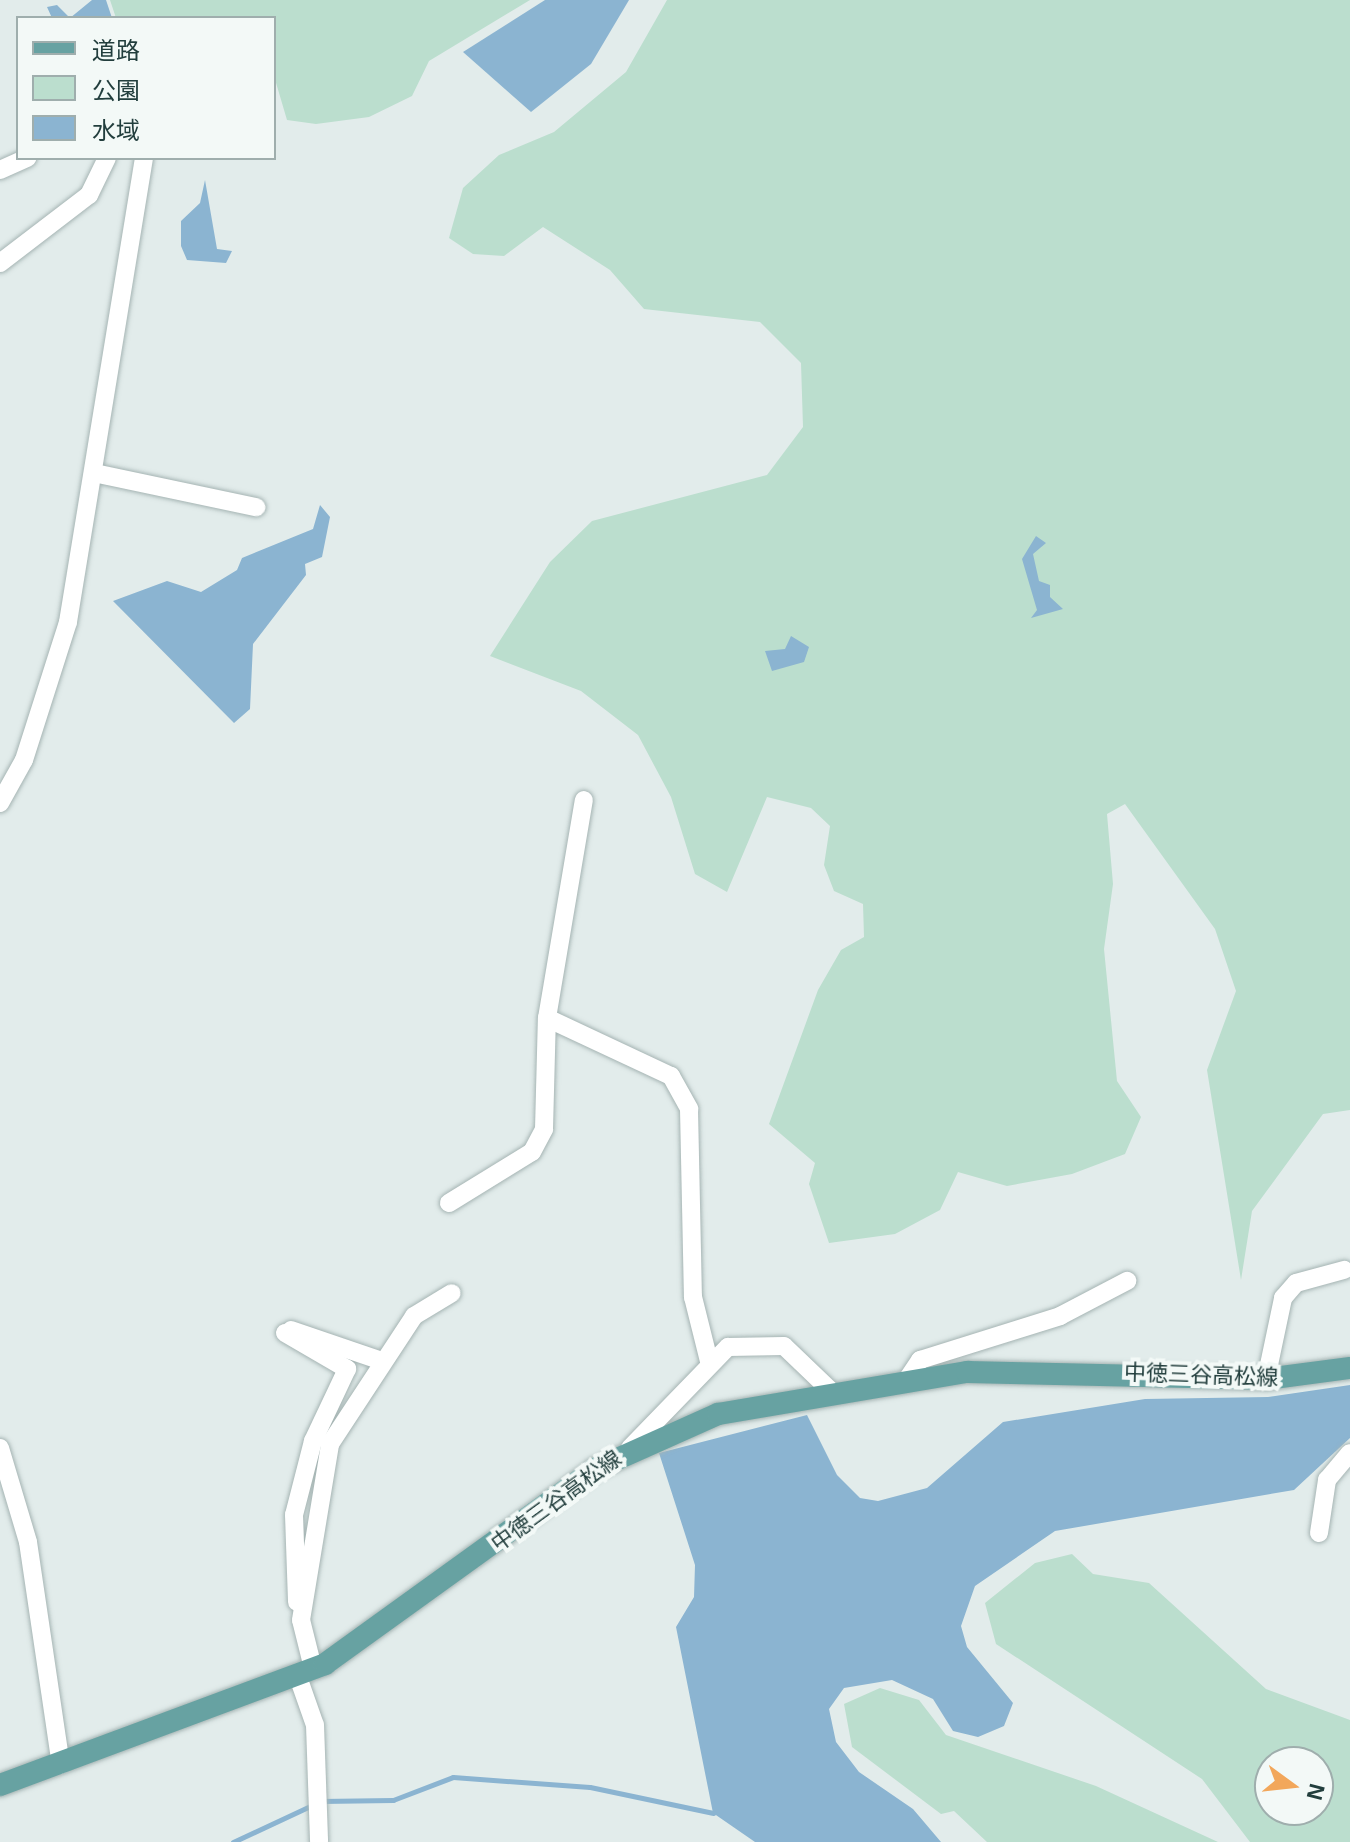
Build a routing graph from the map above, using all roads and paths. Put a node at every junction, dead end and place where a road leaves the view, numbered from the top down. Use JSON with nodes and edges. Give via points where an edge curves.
{"nodes":[{"id":1,"x":22,"y":160,"type":"edge"},
{"id":2,"x":106,"y":160,"type":"edge"},
{"id":3,"x":144,"y":160,"type":"edge"},
{"id":4,"x":0,"y":170,"type":"edge"},
{"id":5,"x":0,"y":263,"type":"edge"},
{"id":6,"x":94,"y":473,"type":"junction"},
{"id":7,"x":256,"y":507,"type":"dead end"},
{"id":8,"x":584,"y":800,"type":"dead end"},
{"id":9,"x":0,"y":803,"type":"edge"},
{"id":10,"x":547,"y":1018,"type":"junction"},
{"id":11,"x":449,"y":1203,"type":"dead end"},
{"id":12,"x":1344,"y":1270,"type":"dead end"},
{"id":13,"x":1127,"y":1281,"type":"dead end"},
{"id":14,"x":452,"y":1293,"type":"dead end"},
{"id":15,"x":382,"y":1361,"type":"junction"},
{"id":16,"x":709,"y":1361,"type":"junction"},
{"id":17,"x":1350,"y":1368,"type":"edge"},
{"id":18,"x":908,"y":1378,"type":"junction"},
{"id":19,"x":1266,"y":1379,"type":"junction"},
{"id":20,"x":833,"y":1393,"type":"junction"},
{"id":21,"x":0,"y":1448,"type":"edge"},
{"id":22,"x":630,"y":1448,"type":"junction"},
{"id":23,"x":1350,"y":1453,"type":"edge"},
{"id":24,"x":1319,"y":1533,"type":"dead end"},
{"id":25,"x":301,"y":1620,"type":"junction"},
{"id":26,"x":305,"y":1671,"type":"junction"},
{"id":27,"x":61,"y":1765,"type":"junction"},
{"id":28,"x":0,"y":1785,"type":"edge"},
{"id":29,"x":319,"y":1842,"type":"edge"}],
"edges":[{"from":1,"to":4,"type":"street"},
{"from":2,"to":5,"type":"street","via":[[89,195]]},
{"from":3,"to":6,"type":"street"},
{"from":6,"to":7,"type":"street"},
{"from":6,"to":9,"type":"street","via":[[68,622],[24,760]]},
{"from":8,"to":10,"type":"street"},
{"from":10,"to":11,"type":"street","via":[[544,1129],[532,1152]]},
{"from":10,"to":16,"type":"street","via":[[671,1076],[689,1109],[693,1297]]},
{"from":12,"to":19,"type":"street","via":[[1296,1283],[1283,1298]]},
{"from":13,"to":18,"type":"street","via":[[1060,1316],[920,1360]]},
{"from":14,"to":15,"type":"street","via":[[414,1316]]},
{"from":15,"to":25,"type":"street","via":[[330,1444]]},
{"from":15,"to":25,"type":"street","via":[[304,1329],[285,1333],[347,1369],[313,1441],[294,1515]]},
{"from":16,"to":20,"type":"street","via":[[728,1347],[784,1346]]},
{"from":16,"to":22,"type":"street"},
{"from":17,"to":19,"type":"main road","name":"中徳三谷高松線"},
{"from":18,"to":19,"type":"main road","name":"中徳三谷高松線","via":[[1067,1369]]},
{"from":18,"to":20,"type":"main road","name":"中徳三谷高松線"},
{"from":20,"to":22,"type":"main road","name":"中徳三谷高松線","via":[[718,1414]]},
{"from":21,"to":27,"type":"street","via":[[28,1542]]},
{"from":22,"to":26,"type":"main road","name":"中徳三谷高松線","via":[[422,1601]]},
{"from":23,"to":24,"type":"street","via":[[1327,1480]]},
{"from":25,"to":26,"type":"street"},
{"from":26,"to":27,"type":"main road","name":"中徳三谷高松線"},
{"from":26,"to":29,"type":"street","via":[[315,1725]]},
{"from":27,"to":28,"type":"main road","name":"中徳三谷高松線"}]}
